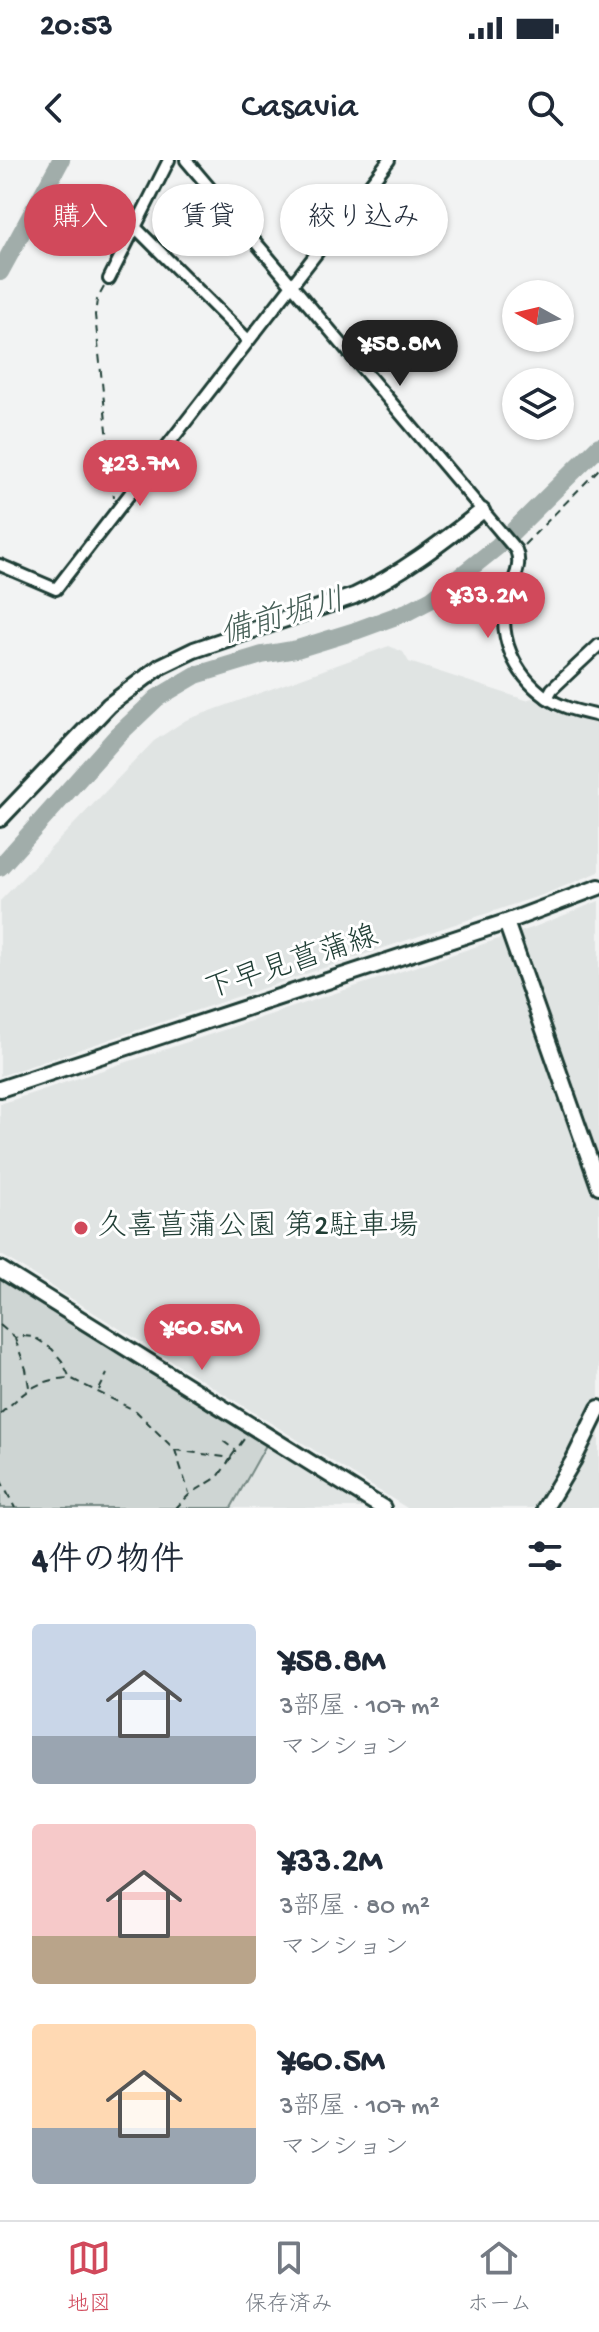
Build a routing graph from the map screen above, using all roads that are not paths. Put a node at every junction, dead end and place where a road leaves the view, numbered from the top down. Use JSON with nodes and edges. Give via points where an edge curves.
{"nodes":[{"id":1,"x":169,"y":160,"type":"edge"},
{"id":2,"x":186,"y":160,"type":"edge"},
{"id":3,"x":389,"y":160,"type":"edge"},
{"id":4,"x":136,"y":225,"type":"edge"},
{"id":5,"x":136,"y":228,"type":"edge"},
{"id":6,"x":120,"y":256,"type":"edge"},
{"id":7,"x":109,"y":279,"type":"road end"},
{"id":8,"x":292,"y":286,"type":"junction"},
{"id":9,"x":248,"y":340,"type":"junction"},
{"id":10,"x":485,"y":515,"type":"junction"},
{"id":11,"x":0,"y":565,"type":"edge"},
{"id":12,"x":599,"y":645,"type":"edge"},
{"id":13,"x":547,"y":698,"type":"junction"},
{"id":14,"x":599,"y":716,"type":"edge"},
{"id":15,"x":0,"y":819,"type":"edge"},
{"id":16,"x":599,"y":887,"type":"edge"},
{"id":17,"x":506,"y":922,"type":"junction"},
{"id":18,"x":0,"y":1089,"type":"edge"},
{"id":19,"x":599,"y":1186,"type":"edge"},
{"id":20,"x":0,"y":1269,"type":"edge"},
{"id":21,"x":599,"y":1408,"type":"edge"},
{"id":22,"x":383,"y":1508,"type":"edge"},
{"id":23,"x":545,"y":1508,"type":"edge"}],
"edges":[{"from":1,"to":4,"type":"street"},
{"from":2,"to":8,"type":"street"},
{"from":3,"to":8,"type":"street"},
{"from":5,"to":9,"type":"street"},
{"from":6,"to":7,"type":"street"},
{"from":8,"to":9,"type":"street"},
{"from":8,"to":10,"type":"street"},
{"from":9,"to":11,"type":"street","via":[[56,589]]},
{"from":10,"to":13,"type":"street","via":[[520,563],[504,613],[505,642],[518,667]]},
{"from":10,"to":15,"type":"street","via":[[376,586],[161,666],[109,705]]},
{"from":12,"to":13,"type":"street"},
{"from":13,"to":14,"type":"street"},
{"from":16,"to":17,"type":"street","name":"下早見菖蒲線"},
{"from":17,"to":18,"type":"street","name":"下早見菖蒲線"},
{"from":17,"to":19,"type":"street"},
{"from":20,"to":22,"type":"street"},
{"from":21,"to":23,"type":"street"}]}
